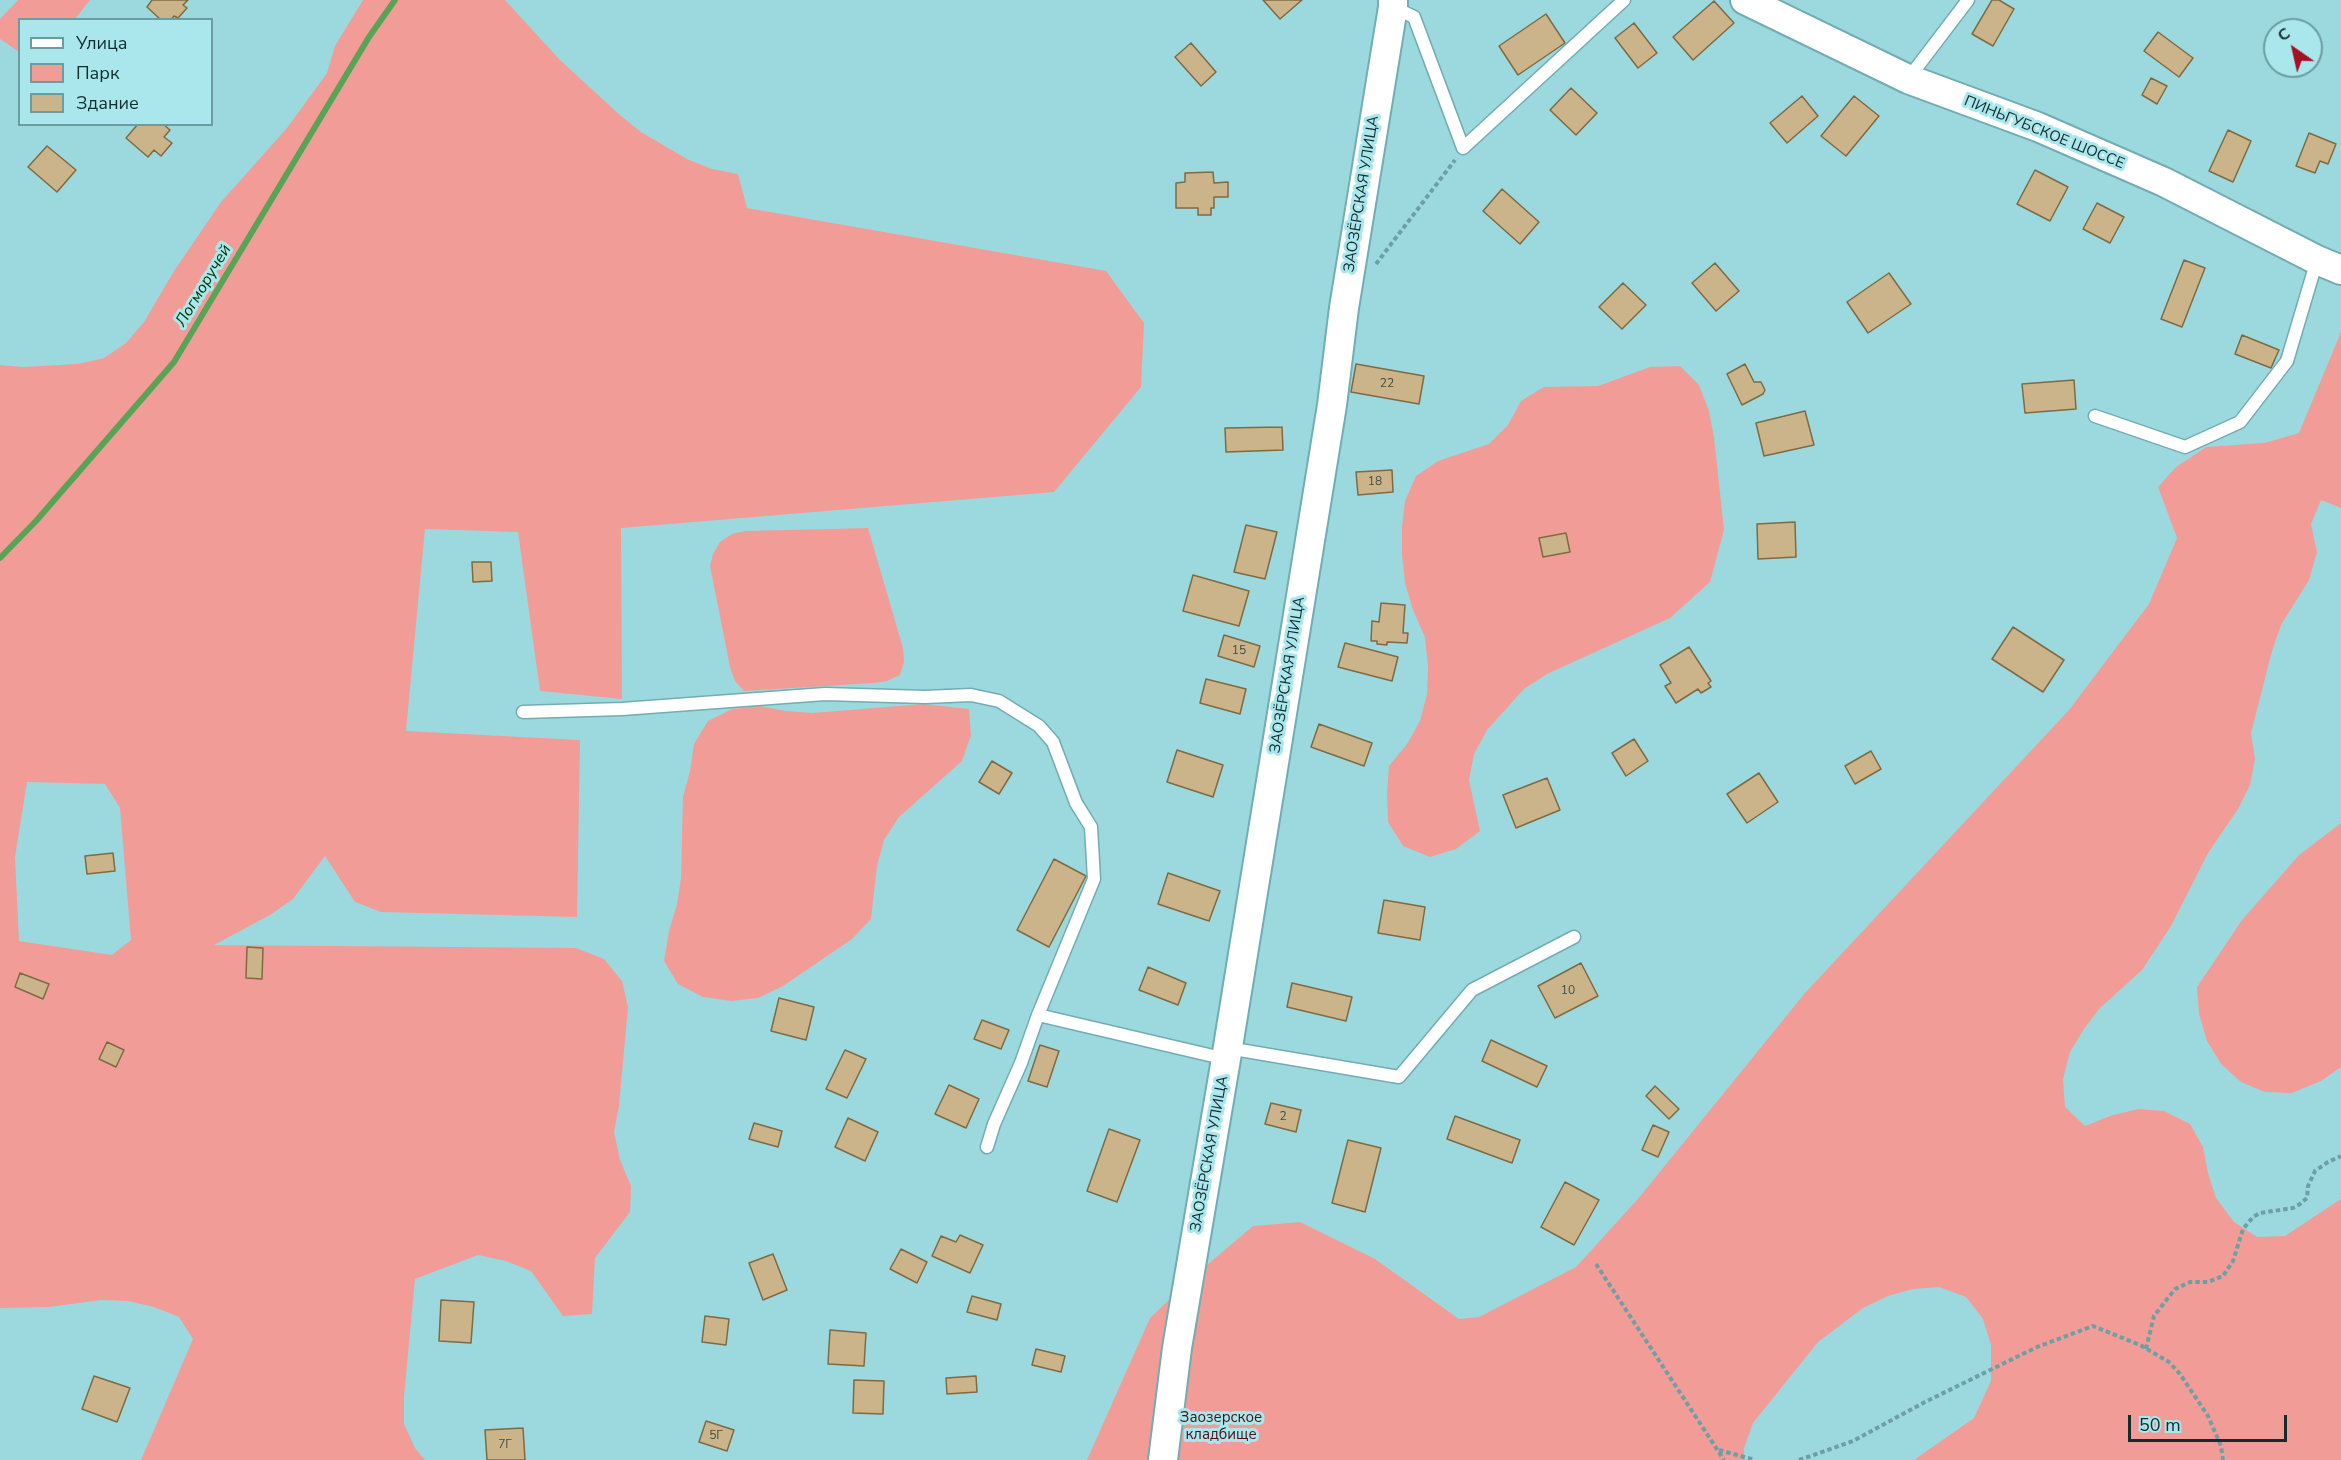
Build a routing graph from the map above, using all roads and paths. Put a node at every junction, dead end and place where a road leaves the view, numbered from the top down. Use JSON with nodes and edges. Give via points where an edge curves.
{"nodes":[{"id":1,"x":1624,"y":0,"type":"edge"},
{"id":2,"x":1745,"y":0,"type":"edge"},
{"id":3,"x":1968,"y":0,"type":"edge"},
{"id":4,"x":1393,"y":4,"type":"edge"},
{"id":5,"x":1908,"y":79,"type":"junction"},
{"id":6,"x":1463,"y":148,"type":"junction"},
{"id":7,"x":2329,"y":265,"type":"edge"},
{"id":8,"x":1372,"y":271,"type":"dead end"},
{"id":9,"x":2095,"y":416,"type":"dead end"},
{"id":10,"x":523,"y":712,"type":"dead end"},
{"id":11,"x":1574,"y":937,"type":"dead end"},
{"id":12,"x":1038,"y":1015,"type":"junction"},
{"id":13,"x":1227,"y":1053,"type":"junction"},
{"id":14,"x":987,"y":1148,"type":"dead end"},
{"id":15,"x":2341,"y":1156,"type":"edge"},
{"id":16,"x":1596,"y":1264,"type":"dead end"},
{"id":17,"x":2146,"y":1349,"type":"junction"},
{"id":18,"x":1719,"y":1450,"type":"junction"},
{"id":19,"x":1162,"y":1460,"type":"edge"},
{"id":20,"x":1724,"y":1460,"type":"edge"},
{"id":21,"x":1755,"y":1460,"type":"edge"},
{"id":22,"x":1799,"y":1460,"type":"edge"},
{"id":23,"x":2223,"y":1460,"type":"edge"}],
"edges":[{"from":1,"to":6,"type":"lane"},
{"from":2,"to":5,"type":"street","name":"ПИНЬГУБСКОЕ ШОССЕ"},
{"from":3,"to":5,"type":"lane"},
{"from":4,"to":6,"type":"lane","via":[[1414,17]]},
{"from":4,"to":13,"type":"street","name":"ЗАОЗЁРСКАЯ УЛИЦА"},
{"from":5,"to":7,"type":"street","name":"ПИНЬГУБСКОЕ ШОССЕ","via":[[2038,127],[2164,182]]},
{"from":6,"to":8,"type":"path"},
{"from":7,"to":9,"type":"lane","via":[[2287,362],[2240,422],[2185,447]]},
{"from":10,"to":12,"type":"lane","via":[[855,693],[971,695],[999,701],[1039,726],[1053,742],[1076,803],[1091,827],[1094,879]]},
{"from":11,"to":13,"type":"lane","via":[[1472,990],[1399,1077]]},
{"from":12,"to":13,"type":"lane"},
{"from":12,"to":14,"type":"lane"},
{"from":13,"to":19,"type":"street","name":"ЗАОЗЁРСКАЯ УЛИЦА"},
{"from":15,"to":17,"type":"path","via":[[2315,1171],[2307,1198],[2300,1204],[2253,1217],[2243,1229],[2233,1261],[2223,1276],[2175,1289],[2154,1316]]},
{"from":16,"to":18,"type":"path"},
{"from":17,"to":22,"type":"path","via":[[2093,1326],[2037,1347],[1853,1441]]},
{"from":17,"to":23,"type":"path","via":[[2169,1362],[2180,1374],[2208,1416]]},
{"from":18,"to":20,"type":"path"},
{"from":18,"to":21,"type":"path"}]}
